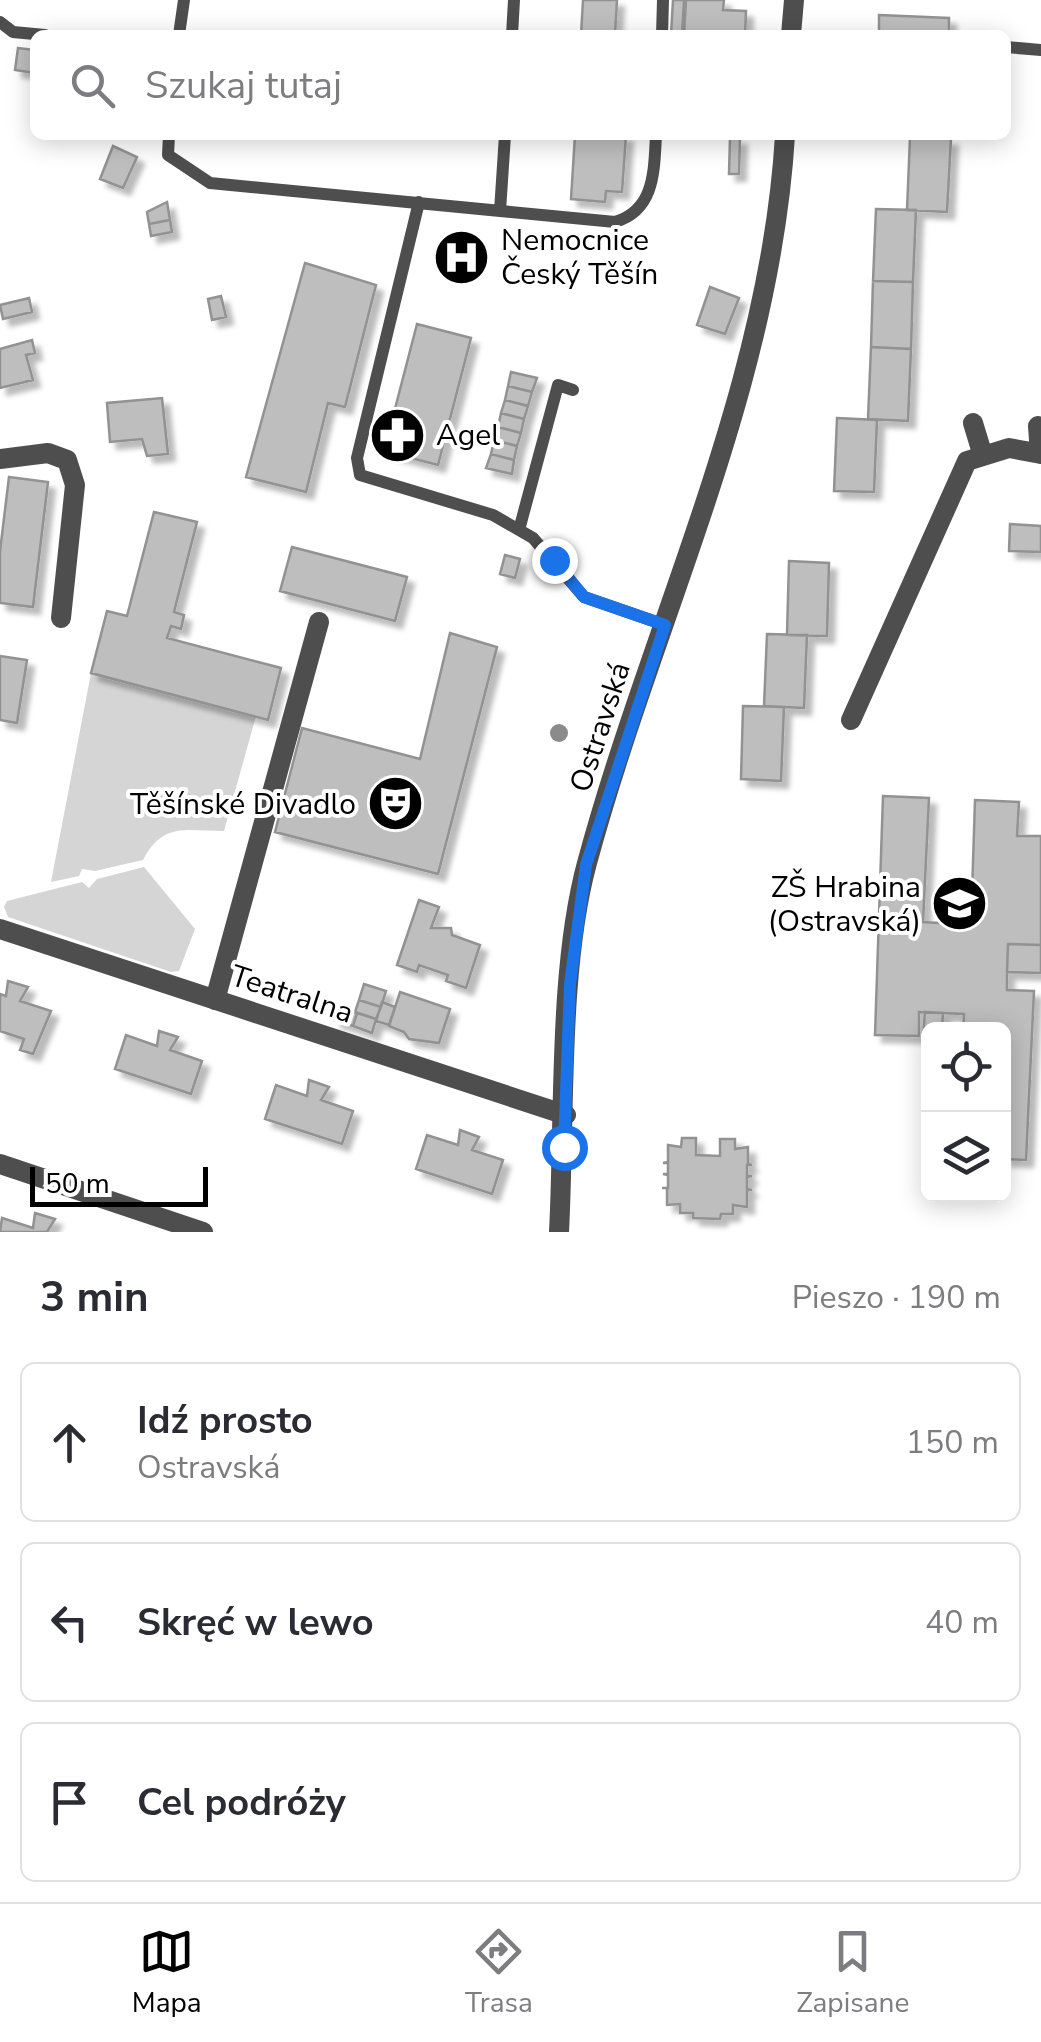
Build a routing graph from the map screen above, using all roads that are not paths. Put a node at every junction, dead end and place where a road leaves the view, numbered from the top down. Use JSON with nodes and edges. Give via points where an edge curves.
{"nodes":[{"id":1,"x":184,"y":0,"type":"edge"},
{"id":2,"x":514,"y":0,"type":"edge"},
{"id":3,"x":663,"y":0,"type":"edge"},
{"id":4,"x":794,"y":0,"type":"edge"},
{"id":5,"x":0,"y":22,"type":"edge"},
{"id":6,"x":181,"y":30,"type":"edge"},
{"id":7,"x":512,"y":30,"type":"edge"},
{"id":8,"x":662,"y":30,"type":"edge"},
{"id":9,"x":791,"y":30,"type":"edge"},
{"id":10,"x":30,"y":34,"type":"edge"},
{"id":11,"x":1011,"y":47,"type":"edge"},
{"id":12,"x":1041,"y":50,"type":"edge"},
{"id":13,"x":170,"y":140,"type":"edge"},
{"id":14,"x":505,"y":140,"type":"edge"},
{"id":15,"x":655,"y":140,"type":"edge"},
{"id":16,"x":784,"y":140,"type":"edge"},
{"id":17,"x":419,"y":202,"type":"junction"},
{"id":18,"x":500,"y":210,"type":"junction"},
{"id":19,"x":573,"y":390,"type":"dead end"},
{"id":20,"x":973,"y":423,"type":"dead end"},
{"id":21,"x":1038,"y":426,"type":"dead end"},
{"id":22,"x":1041,"y":454,"type":"edge"},
{"id":23,"x":983,"y":456,"type":"junction"},
{"id":24,"x":0,"y":459,"type":"edge"},
{"id":25,"x":519,"y":530,"type":"junction"},
{"id":26,"x":61,"y":618,"type":"dead end"},
{"id":27,"x":319,"y":622,"type":"dead end"},
{"id":28,"x":665,"y":625,"type":"junction"},
{"id":29,"x":851,"y":720,"type":"dead end"},
{"id":30,"x":0,"y":929,"type":"edge"},
{"id":31,"x":215,"y":1000,"type":"junction"},
{"id":32,"x":566,"y":1115,"type":"junction"},
{"id":33,"x":0,"y":1164,"type":"edge"},
{"id":34,"x":203,"y":1232,"type":"edge"},
{"id":35,"x":560,"y":1232,"type":"edge"}],
"edges":[{"from":1,"to":6,"type":"lane"},
{"from":2,"to":7,"type":"lane"},
{"from":3,"to":8,"type":"lane"},
{"from":4,"to":9,"type":"street"},
{"from":5,"to":10,"type":"lane"},
{"from":11,"to":12,"type":"lane"},
{"from":13,"to":17,"type":"lane","via":[[168,155],[210,183]]},
{"from":14,"to":18,"type":"lane"},
{"from":15,"to":18,"type":"lane","via":[[647,198],[634,216],[616,222]]},
{"from":16,"to":28,"type":"street","name":"Ostravská","via":[[767,284],[739,401]]},
{"from":17,"to":18,"type":"lane"},
{"from":17,"to":25,"type":"lane","via":[[357,458],[360,475],[494,515]]},
{"from":19,"to":25,"type":"lane","via":[[558,385]]},
{"from":20,"to":23,"type":"street"},
{"from":21,"to":22,"type":"street"},
{"from":22,"to":23,"type":"street","via":[[1009,448]]},
{"from":23,"to":29,"type":"street","via":[[968,462]]},
{"from":24,"to":26,"type":"street","via":[[48,453],[67,460],[75,485]]},
{"from":25,"to":28,"type":"lane","via":[[584,597]]},
{"from":27,"to":31,"type":"street"},
{"from":28,"to":32,"type":"street","name":"Ostravská","via":[[586,865],[570,984]]},
{"from":30,"to":31,"type":"street","name":"Teatralna"},
{"from":31,"to":32,"type":"street","name":"Teatralna"},
{"from":32,"to":35,"type":"street","name":"Ostravská"},
{"from":33,"to":34,"type":"street"}]}
